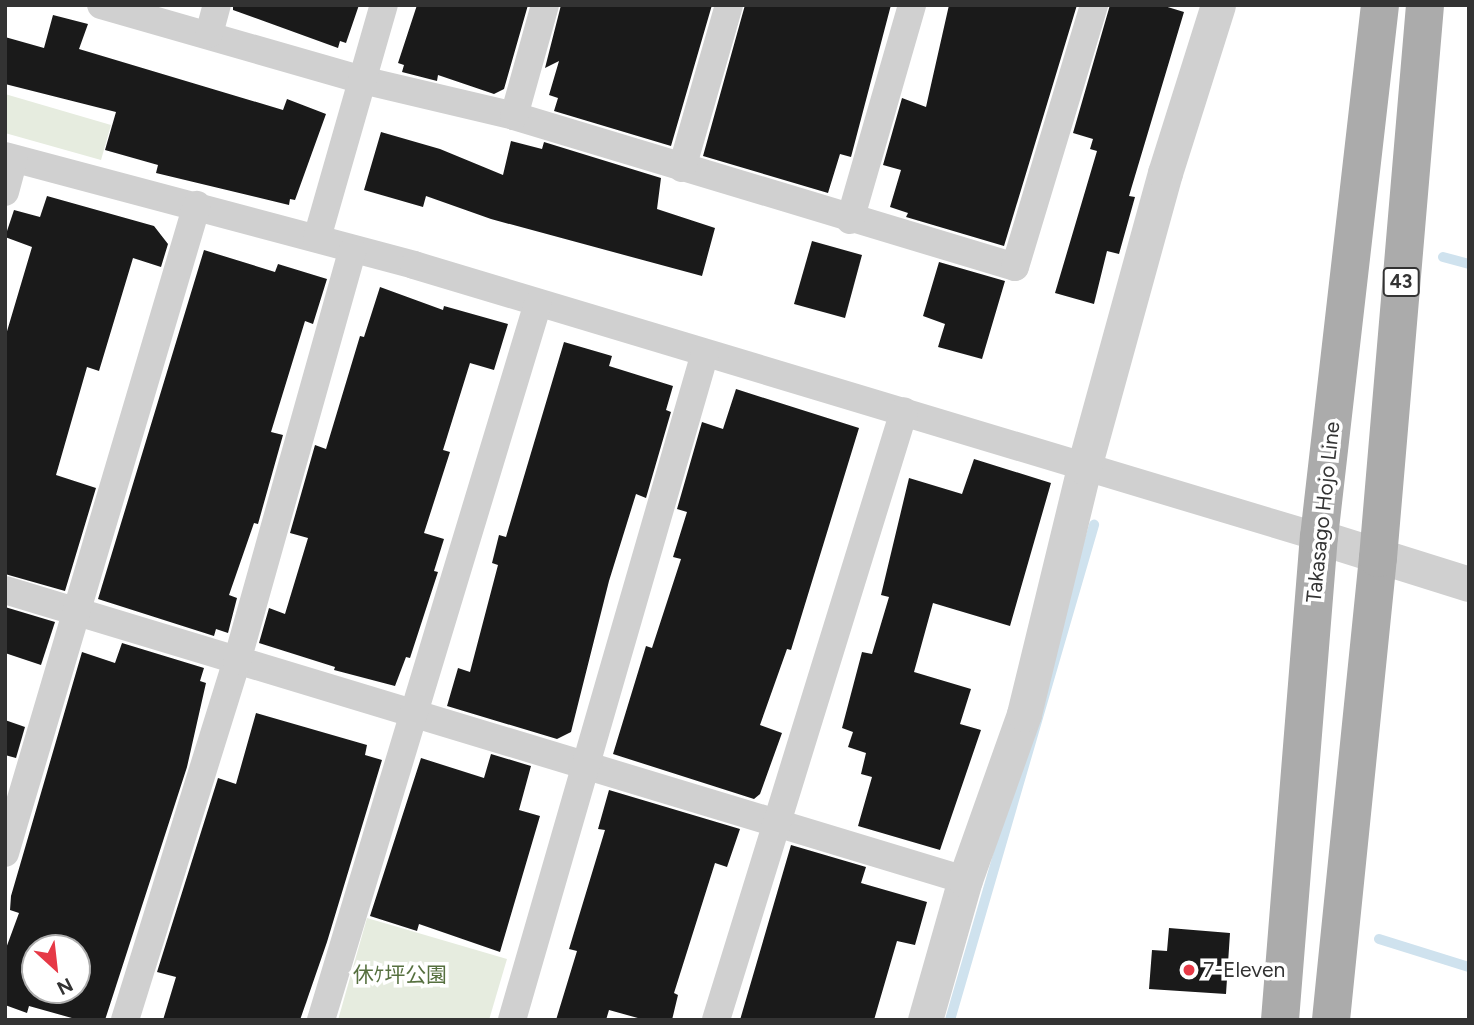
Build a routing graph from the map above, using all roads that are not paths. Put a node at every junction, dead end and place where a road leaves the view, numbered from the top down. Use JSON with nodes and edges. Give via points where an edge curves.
{"nodes":[{"id":1,"x":101,"y":5,"type":"edge"},
{"id":2,"x":218,"y":5,"type":"edge"},
{"id":3,"x":384,"y":5,"type":"edge"},
{"id":4,"x":545,"y":5,"type":"edge"},
{"id":5,"x":729,"y":5,"type":"edge"},
{"id":6,"x":912,"y":5,"type":"edge"},
{"id":7,"x":1094,"y":5,"type":"edge"},
{"id":8,"x":1219,"y":5,"type":"edge"},
{"id":9,"x":1380,"y":5,"type":"edge"},
{"id":10,"x":1425,"y":5,"type":"edge"},
{"id":11,"x":209,"y":34,"type":"junction"},
{"id":12,"x":362,"y":80,"type":"junction"},
{"id":13,"x":514,"y":116,"type":"junction"},
{"id":14,"x":10,"y":157,"type":"edge"},
{"id":15,"x":682,"y":168,"type":"junction"},
{"id":16,"x":5,"y":192,"type":"edge"},
{"id":17,"x":197,"y":205,"type":"junction"},
{"id":18,"x":850,"y":220,"type":"junction"},
{"id":19,"x":317,"y":239,"type":"junction"},
{"id":20,"x":352,"y":251,"type":"junction"},
{"id":21,"x":538,"y":303,"type":"junction"},
{"id":22,"x":705,"y":353,"type":"junction"},
{"id":23,"x":904,"y":411,"type":"junction"},
{"id":24,"x":1084,"y":467,"type":"junction"},
{"id":25,"x":1319,"y":537,"type":"junction"},
{"id":26,"x":1377,"y":558,"type":"junction"},
{"id":27,"x":1469,"y":584,"type":"edge"},
{"id":28,"x":5,"y":590,"type":"edge"},
{"id":29,"x":78,"y":611,"type":"junction"},
{"id":30,"x":236,"y":662,"type":"junction"},
{"id":31,"x":412,"y":713,"type":"junction"},
{"id":32,"x":587,"y":765,"type":"junction"},
{"id":33,"x":775,"y":822,"type":"junction"},
{"id":34,"x":5,"y":853,"type":"edge"},
{"id":35,"x":965,"y":880,"type":"junction"},
{"id":36,"x":125,"y":1020,"type":"edge"},
{"id":37,"x":321,"y":1020,"type":"edge"},
{"id":38,"x":512,"y":1020,"type":"edge"},
{"id":39,"x":716,"y":1020,"type":"edge"},
{"id":40,"x":925,"y":1020,"type":"edge"},
{"id":41,"x":1280,"y":1020,"type":"edge"},
{"id":42,"x":1331,"y":1020,"type":"edge"}],
"edges":[{"from":1,"to":11,"type":"street"},
{"from":2,"to":11,"type":"street"},
{"from":3,"to":12,"type":"street"},
{"from":4,"to":13,"type":"street"},
{"from":5,"to":15,"type":"street"},
{"from":6,"to":18,"type":"street"},
{"from":7,"to":18,"type":"street","via":[[1015,267]]},
{"from":8,"to":24,"type":"street","via":[[1165,173]]},
{"from":9,"to":25,"type":"main road","name":"Takasago Hojo Line"},
{"from":10,"to":26,"type":"main road","number":"43"},
{"from":11,"to":12,"type":"street"},
{"from":12,"to":13,"type":"street"},
{"from":12,"to":19,"type":"street"},
{"from":13,"to":15,"type":"street"},
{"from":14,"to":16,"type":"street"},
{"from":14,"to":17,"type":"street"},
{"from":15,"to":18,"type":"street"},
{"from":17,"to":19,"type":"street"},
{"from":17,"to":29,"type":"street"},
{"from":19,"to":20,"type":"street"},
{"from":20,"to":21,"type":"street"},
{"from":20,"to":30,"type":"street"},
{"from":21,"to":22,"type":"street"},
{"from":21,"to":31,"type":"street"},
{"from":22,"to":23,"type":"street"},
{"from":22,"to":32,"type":"street"},
{"from":23,"to":24,"type":"street"},
{"from":23,"to":33,"type":"street"},
{"from":24,"to":25,"type":"street"},
{"from":24,"to":35,"type":"street","via":[[1024,714]]},
{"from":25,"to":26,"type":"street"},
{"from":25,"to":41,"type":"main road","name":"Takasago Hojo Line"},
{"from":26,"to":27,"type":"street"},
{"from":26,"to":42,"type":"main road","number":"43"},
{"from":28,"to":29,"type":"street"},
{"from":29,"to":30,"type":"street"},
{"from":29,"to":34,"type":"street"},
{"from":30,"to":31,"type":"street"},
{"from":30,"to":36,"type":"street"},
{"from":31,"to":32,"type":"street"},
{"from":31,"to":37,"type":"street"},
{"from":32,"to":33,"type":"street"},
{"from":32,"to":38,"type":"street"},
{"from":33,"to":35,"type":"street"},
{"from":33,"to":39,"type":"street"},
{"from":35,"to":40,"type":"street"}]}
